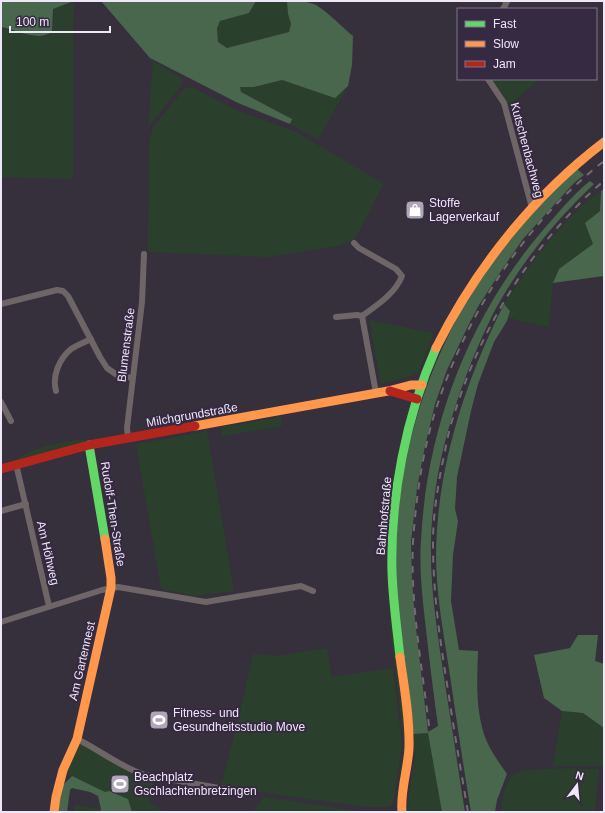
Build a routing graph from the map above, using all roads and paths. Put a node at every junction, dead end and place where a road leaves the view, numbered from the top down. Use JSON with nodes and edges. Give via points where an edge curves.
{"nodes":[{"id":1,"x":489,"y":80,"type":"edge"},
{"id":2,"x":604,"y":142,"type":"edge"},
{"id":3,"x":532,"y":208,"type":"junction"},
{"id":4,"x":354,"y":243,"type":"dead end"},
{"id":5,"x":144,"y":254,"type":"dead end"},
{"id":6,"x":1,"y":304,"type":"edge"},
{"id":7,"x":362,"y":316,"type":"junction"},
{"id":8,"x":336,"y":317,"type":"dead end"},
{"id":9,"x":91,"y":339,"type":"junction"},
{"id":10,"x":133,"y":378,"type":"junction"},
{"id":11,"x":422,"y":385,"type":"junction"},
{"id":12,"x":56,"y":391,"type":"dead end"},
{"id":13,"x":389,"y":391,"type":"junction"},
{"id":14,"x":376,"y":393,"type":"junction"},
{"id":15,"x":417,"y":399,"type":"junction"},
{"id":16,"x":1,"y":402,"type":"edge"},
{"id":17,"x":10,"y":421,"type":"dead end"},
{"id":18,"x":128,"y":439,"type":"junction"},
{"id":19,"x":89,"y":445,"type":"junction"},
{"id":20,"x":16,"y":464,"type":"junction"},
{"id":21,"x":1,"y":468,"type":"edge"},
{"id":22,"x":26,"y":504,"type":"junction"},
{"id":23,"x":1,"y":511,"type":"edge"},
{"id":24,"x":111,"y":588,"type":"junction"},
{"id":25,"x":313,"y":591,"type":"dead end"},
{"id":26,"x":49,"y":606,"type":"junction"},
{"id":27,"x":1,"y":622,"type":"edge"},
{"id":28,"x":77,"y":739,"type":"junction"},
{"id":29,"x":236,"y":791,"type":"dead end"},
{"id":30,"x":54,"y":812,"type":"edge"},
{"id":31,"x":402,"y":812,"type":"edge"}],
"edges":[{"from":1,"to":3,"type":"street","name":"Kutschenbachweg","via":[[504,103]]},
{"from":2,"to":3,"type":"street","name":"Bahnhofstraße","via":[[547,190]]},
{"from":3,"to":11,"type":"street","name":"Bahnhofstraße","via":[[500,244],[464,297],[439,342]]},
{"from":4,"to":7,"type":"street","via":[[396,268],[402,276],[399,284]]},
{"from":5,"to":10,"type":"street","name":"Blumenstraße","via":[[142,302]]},
{"from":6,"to":9,"type":"street","via":[[57,290],[63,291]]},
{"from":7,"to":8,"type":"street"},
{"from":7,"to":14,"type":"street"},
{"from":9,"to":10,"type":"street","via":[[107,368],[118,375]]},
{"from":9,"to":12,"type":"street","via":[[72,349],[62,360],[56,371]]},
{"from":10,"to":18,"type":"street","name":"Blumenstraße"},
{"from":11,"to":13,"type":"street","name":"Milchgrundstraße"},
{"from":11,"to":15,"type":"street","name":"Bahnhofstraße"},
{"from":13,"to":14,"type":"street","name":"Milchgrundstraße"},
{"from":13,"to":15,"type":"street","name":"Milchgrundstraße"},
{"from":14,"to":18,"type":"street","name":"Milchgrundstraße"},
{"from":15,"to":31,"type":"street","name":"Bahnhofstraße","via":[[402,457],[393,542],[393,586],[409,735],[409,759]]},
{"from":16,"to":17,"type":"street"},
{"from":18,"to":19,"type":"street","name":"Milchgrundstraße"},
{"from":19,"to":20,"type":"street","name":"Milchgrundstraße"},
{"from":19,"to":24,"type":"street","name":"Rudolf-Then-Straße"},
{"from":20,"to":21,"type":"street","name":"Milchgrundstraße"},
{"from":20,"to":22,"type":"street","name":"Am Höhweg"},
{"from":22,"to":23,"type":"street"},
{"from":22,"to":26,"type":"street","name":"Am Höhweg"},
{"from":24,"to":25,"type":"street","via":[[118,587],[206,602],[301,586]]},
{"from":24,"to":26,"type":"street"},
{"from":24,"to":28,"type":"street","name":"Am Gartennest"},
{"from":26,"to":27,"type":"street"},
{"from":28,"to":29,"type":"street","via":[[145,775]]},
{"from":28,"to":30,"type":"street","name":"Am Gartennest","via":[[63,770]]}]}
